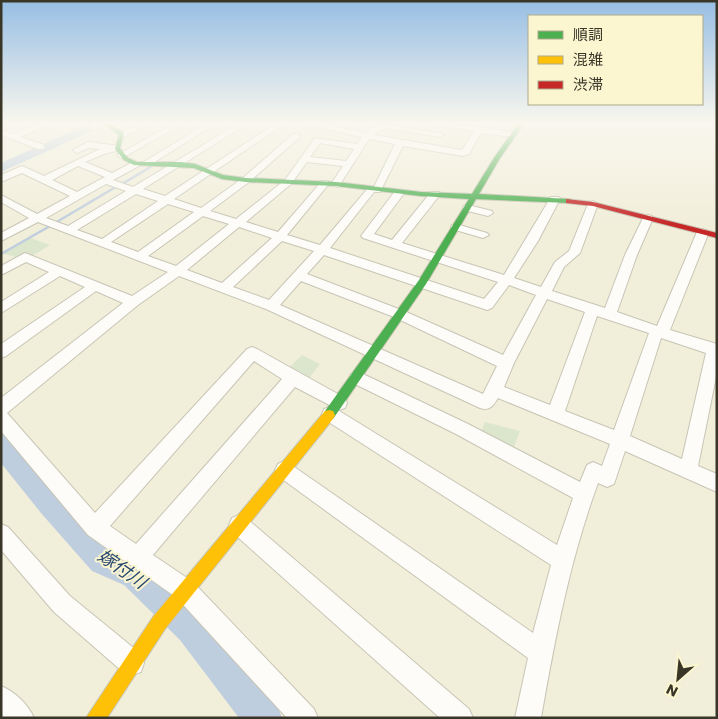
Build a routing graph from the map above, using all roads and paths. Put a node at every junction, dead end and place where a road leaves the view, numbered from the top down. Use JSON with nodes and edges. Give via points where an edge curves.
{"nodes":[{"id":1,"x":91,"y":158,"type":"edge"},
{"id":2,"x":130,"y":158,"type":"edge"},
{"id":3,"x":152,"y":158,"type":"edge"},
{"id":4,"x":191,"y":158,"type":"edge"},
{"id":5,"x":229,"y":158,"type":"edge"},
{"id":6,"x":279,"y":158,"type":"edge"},
{"id":7,"x":353,"y":158,"type":"edge"},
{"id":8,"x":392,"y":158,"type":"edge"},
{"id":9,"x":499,"y":158,"type":"edge"},
{"id":10,"x":305,"y":159,"type":"joint"},
{"id":11,"x":80,"y":163,"type":"junction"},
{"id":12,"x":142,"y":163,"type":"junction"},
{"id":13,"x":181,"y":164,"type":"junction"},
{"id":14,"x":349,"y":164,"type":"junction"},
{"id":15,"x":210,"y":172,"type":"junction"},
{"id":16,"x":1,"y":179,"type":"edge"},
{"id":17,"x":108,"y":179,"type":"junction"},
{"id":18,"x":44,"y":180,"type":"junction"},
{"id":19,"x":246,"y":180,"type":"junction"},
{"id":20,"x":288,"y":182,"type":"junction"},
{"id":21,"x":331,"y":184,"type":"junction"},
{"id":22,"x":375,"y":189,"type":"junction"},
{"id":23,"x":134,"y":191,"type":"junction"},
{"id":24,"x":400,"y":192,"type":"junction"},
{"id":25,"x":435,"y":194,"type":"junction"},
{"id":26,"x":77,"y":196,"type":"junction"},
{"id":27,"x":475,"y":196,"type":"junction"},
{"id":28,"x":1,"y":198,"type":"edge"},
{"id":29,"x":555,"y":199,"type":"junction"},
{"id":30,"x":166,"y":201,"type":"junction"},
{"id":31,"x":593,"y":204,"type":"junction"},
{"id":32,"x":468,"y":208,"type":"junction"},
{"id":33,"x":200,"y":212,"type":"junction"},
{"id":34,"x":488,"y":213,"type":"dead end"},
{"id":35,"x":36,"y":218,"type":"junction"},
{"id":36,"x":648,"y":218,"type":"junction"},
{"id":37,"x":238,"y":224,"type":"junction"},
{"id":38,"x":456,"y":228,"type":"junction"},
{"id":39,"x":69,"y":230,"type":"junction"},
{"id":40,"x":710,"y":234,"type":"edge"},
{"id":41,"x":483,"y":235,"type":"dead end"},
{"id":42,"x":280,"y":236,"type":"junction"},
{"id":43,"x":1,"y":238,"type":"edge"},
{"id":44,"x":104,"y":242,"type":"junction"},
{"id":45,"x":395,"y":244,"type":"junction"},
{"id":46,"x":322,"y":250,"type":"junction"},
{"id":47,"x":140,"y":256,"type":"junction"},
{"id":48,"x":438,"y":257,"type":"junction"},
{"id":49,"x":1,"y":271,"type":"edge"},
{"id":50,"x":59,"y":271,"type":"junction"},
{"id":51,"x":178,"y":271,"type":"junction"},
{"id":52,"x":299,"y":276,"type":"junction"},
{"id":53,"x":508,"y":281,"type":"junction"},
{"id":54,"x":423,"y":282,"type":"junction"},
{"id":55,"x":93,"y":287,"type":"junction"},
{"id":56,"x":224,"y":288,"type":"junction"},
{"id":57,"x":545,"y":294,"type":"junction"},
{"id":58,"x":133,"y":302,"type":"junction"},
{"id":59,"x":271,"y":306,"type":"junction"},
{"id":60,"x":1,"y":308,"type":"edge"},
{"id":61,"x":593,"y":309,"type":"junction"},
{"id":62,"x":399,"y":314,"type":"junction"},
{"id":63,"x":610,"y":314,"type":"junction"},
{"id":64,"x":662,"y":331,"type":"junction"},
{"id":65,"x":715,"y":350,"type":"edge"},
{"id":66,"x":373,"y":351,"type":"junction"},
{"id":67,"x":1,"y":352,"type":"edge"},
{"id":68,"x":506,"y":363,"type":"junction"},
{"id":69,"x":293,"y":378,"type":"junction"},
{"id":70,"x":357,"y":378,"type":"junction"},
{"id":71,"x":495,"y":390,"type":"junction"},
{"id":72,"x":1,"y":408,"type":"edge"},
{"id":73,"x":335,"y":408,"type":"junction"},
{"id":74,"x":555,"y":414,"type":"junction"},
{"id":75,"x":1,"y":418,"type":"edge"},
{"id":76,"x":619,"y":440,"type":"junction"},
{"id":77,"x":284,"y":470,"type":"junction"},
{"id":78,"x":688,"y":471,"type":"junction"},
{"id":79,"x":717,"y":483,"type":"edge"},
{"id":80,"x":584,"y":494,"type":"junction"},
{"id":81,"x":239,"y":525,"type":"junction"},
{"id":82,"x":95,"y":528,"type":"junction"},
{"id":83,"x":1,"y":534,"type":"edge"},
{"id":84,"x":137,"y":558,"type":"junction"},
{"id":85,"x":563,"y":560,"type":"junction"},
{"id":86,"x":182,"y":594,"type":"junction"},
{"id":87,"x":541,"y":652,"type":"junction"},
{"id":88,"x":132,"y":663,"type":"junction"},
{"id":89,"x":1,"y":699,"type":"edge"},
{"id":90,"x":21,"y":718,"type":"edge"},
{"id":91,"x":96,"y":718,"type":"edge"},
{"id":92,"x":305,"y":718,"type":"edge"},
{"id":93,"x":460,"y":718,"type":"edge"},
{"id":94,"x":528,"y":718,"type":"edge"}],
"edges":[{"from":1,"to":11,"type":"street"},
{"from":2,"to":12,"type":"street"},
{"from":3,"to":12,"type":"street"},
{"from":4,"to":13,"type":"street"},
{"from":5,"to":15,"type":"street"},
{"from":6,"to":19,"type":"street"},
{"from":7,"to":14,"type":"street"},
{"from":8,"to":22,"type":"street"},
{"from":9,"to":27,"type":"street"},
{"from":10,"to":14,"type":"street"},
{"from":10,"to":20,"type":"street"},
{"from":11,"to":17,"type":"street"},
{"from":11,"to":18,"type":"street"},
{"from":12,"to":13,"type":"street"},
{"from":12,"to":17,"type":"street"},
{"from":13,"to":15,"type":"street"},
{"from":13,"to":23,"type":"street"},
{"from":14,"to":21,"type":"street"},
{"from":15,"to":19,"type":"street"},
{"from":15,"to":30,"type":"street"},
{"from":16,"to":18,"type":"street","via":[[22,169]]},
{"from":17,"to":23,"type":"street"},
{"from":17,"to":26,"type":"street"},
{"from":18,"to":26,"type":"street"},
{"from":19,"to":20,"type":"street"},
{"from":19,"to":33,"type":"street"},
{"from":20,"to":21,"type":"street"},
{"from":20,"to":37,"type":"street"},
{"from":21,"to":22,"type":"street"},
{"from":21,"to":42,"type":"street"},
{"from":22,"to":24,"type":"street"},
{"from":22,"to":46,"type":"street"},
{"from":23,"to":30,"type":"street"},
{"from":23,"to":39,"type":"street"},
{"from":24,"to":25,"type":"street"},
{"from":24,"to":45,"type":"street","via":[[366,236]]},
{"from":25,"to":27,"type":"street"},
{"from":25,"to":45,"type":"street"},
{"from":26,"to":35,"type":"street"},
{"from":27,"to":29,"type":"street"},
{"from":27,"to":32,"type":"street"},
{"from":28,"to":35,"type":"street"},
{"from":29,"to":31,"type":"street"},
{"from":29,"to":53,"type":"street"},
{"from":30,"to":33,"type":"street"},
{"from":30,"to":44,"type":"street"},
{"from":31,"to":36,"type":"street"},
{"from":31,"to":57,"type":"street","via":[[574,253],[559,265]]},
{"from":32,"to":34,"type":"street"},
{"from":32,"to":38,"type":"street"},
{"from":33,"to":37,"type":"street"},
{"from":33,"to":47,"type":"street"},
{"from":35,"to":39,"type":"street"},
{"from":35,"to":43,"type":"street"},
{"from":36,"to":40,"type":"street"},
{"from":36,"to":63,"type":"street"},
{"from":37,"to":42,"type":"street"},
{"from":37,"to":51,"type":"street"},
{"from":38,"to":41,"type":"street"},
{"from":38,"to":48,"type":"street"},
{"from":39,"to":44,"type":"street"},
{"from":40,"to":64,"type":"street"},
{"from":42,"to":46,"type":"street"},
{"from":42,"to":56,"type":"street"},
{"from":44,"to":47,"type":"street"},
{"from":45,"to":48,"type":"street"},
{"from":46,"to":52,"type":"street"},
{"from":46,"to":54,"type":"street"},
{"from":47,"to":51,"type":"street"},
{"from":48,"to":53,"type":"street"},
{"from":48,"to":54,"type":"street"},
{"from":49,"to":50,"type":"street","via":[[25,257]]},
{"from":50,"to":55,"type":"street"},
{"from":50,"to":60,"type":"street"},
{"from":51,"to":56,"type":"street"},
{"from":51,"to":58,"type":"street"},
{"from":52,"to":59,"type":"street"},
{"from":52,"to":62,"type":"street"},
{"from":53,"to":54,"type":"street","via":[[487,305]]},
{"from":53,"to":57,"type":"street"},
{"from":54,"to":62,"type":"street"},
{"from":55,"to":58,"type":"street"},
{"from":55,"to":67,"type":"street"},
{"from":56,"to":59,"type":"street"},
{"from":57,"to":61,"type":"street"},
{"from":57,"to":68,"type":"street"},
{"from":58,"to":72,"type":"street"},
{"from":59,"to":66,"type":"street"},
{"from":61,"to":63,"type":"street"},
{"from":61,"to":74,"type":"street"},
{"from":62,"to":66,"type":"street"},
{"from":62,"to":68,"type":"street"},
{"from":63,"to":64,"type":"street"},
{"from":64,"to":65,"type":"street"},
{"from":64,"to":76,"type":"street","via":[[655,335]]},
{"from":65,"to":78,"type":"street"},
{"from":66,"to":70,"type":"street"},
{"from":66,"to":71,"type":"street","via":[[486,403]]},
{"from":68,"to":71,"type":"street"},
{"from":69,"to":73,"type":"street"},
{"from":69,"to":82,"type":"street","via":[[252,353]]},
{"from":69,"to":84,"type":"street"},
{"from":70,"to":73,"type":"street"},
{"from":70,"to":80,"type":"street","via":[[462,428]]},
{"from":71,"to":74,"type":"street"},
{"from":73,"to":77,"type":"street"},
{"from":73,"to":85,"type":"street"},
{"from":74,"to":76,"type":"street"},
{"from":75,"to":82,"type":"street"},
{"from":76,"to":78,"type":"street"},
{"from":76,"to":80,"type":"street","via":[[606,478],[593,471]]},
{"from":77,"to":81,"type":"street"},
{"from":77,"to":87,"type":"street"},
{"from":78,"to":79,"type":"street"},
{"from":80,"to":85,"type":"street"},
{"from":81,"to":86,"type":"street"},
{"from":81,"to":93,"type":"street"},
{"from":82,"to":84,"type":"street"},
{"from":83,"to":88,"type":"street","via":[[62,604]]},
{"from":84,"to":86,"type":"street"},
{"from":85,"to":87,"type":"street"},
{"from":86,"to":88,"type":"street"},
{"from":86,"to":92,"type":"street"},
{"from":87,"to":94,"type":"street"},
{"from":88,"to":91,"type":"street"},
{"from":89,"to":90,"type":"street"}]}
